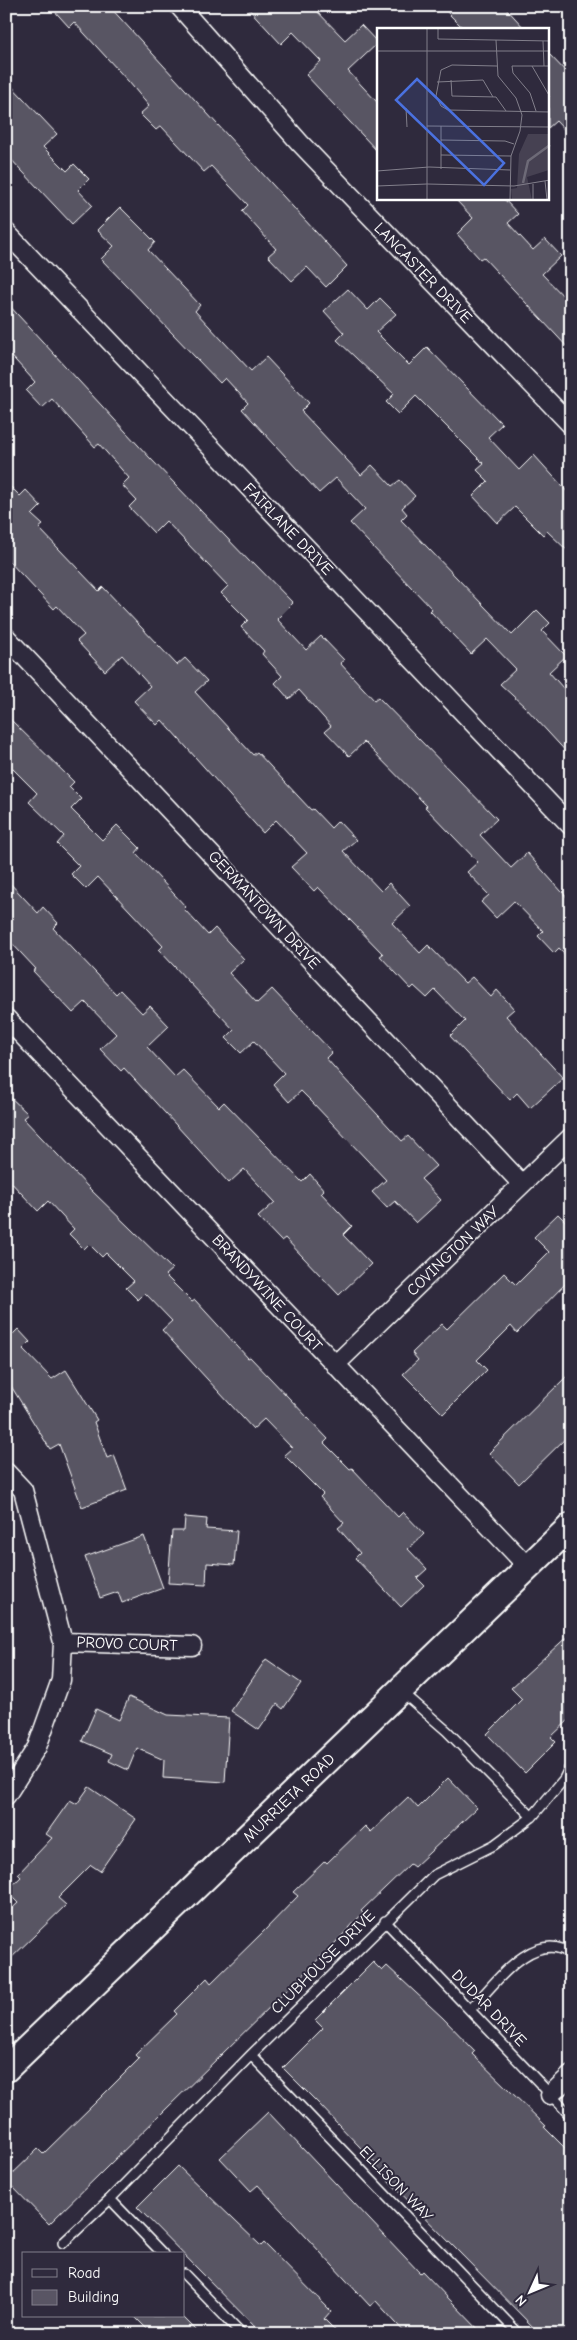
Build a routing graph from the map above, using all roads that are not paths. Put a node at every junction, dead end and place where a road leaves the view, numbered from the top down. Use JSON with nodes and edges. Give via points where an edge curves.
{"nodes":[{"id":1,"x":179,"y":6,"type":"edge"},
{"id":2,"x":6,"y":232,"type":"edge"},
{"id":3,"x":571,"y":425,"type":"edge"},
{"id":4,"x":6,"y":637,"type":"edge"},
{"id":5,"x":571,"y":826,"type":"edge"},
{"id":6,"x":6,"y":1018,"type":"edge"},
{"id":7,"x":571,"y":1137,"type":"edge"},
{"id":8,"x":522,"y":1184,"type":"junction"},
{"id":9,"x":335,"y":1365,"type":"junction"},
{"id":10,"x":6,"y":1472,"type":"edge"},
{"id":11,"x":571,"y":1526,"type":"edge"},
{"id":12,"x":528,"y":1567,"type":"junction"},
{"id":13,"x":63,"y":1642,"type":"junction"},
{"id":14,"x":192,"y":1646,"type":"dead end"},
{"id":15,"x":400,"y":1690,"type":"junction"},
{"id":16,"x":571,"y":1765,"type":"edge"},
{"id":17,"x":6,"y":1796,"type":"edge"},
{"id":18,"x":532,"y":1817,"type":"junction"},
{"id":19,"x":385,"y":1921,"type":"junction"},
{"id":20,"x":571,"y":1954,"type":"edge"},
{"id":21,"x":470,"y":2010,"type":"junction"},
{"id":22,"x":251,"y":2055,"type":"junction"},
{"id":23,"x":6,"y":2069,"type":"edge"},
{"id":24,"x":571,"y":2075,"type":"edge"},
{"id":25,"x":550,"y":2095,"type":"junction"},
{"id":26,"x":571,"y":2116,"type":"edge"},
{"id":27,"x":110,"y":2199,"type":"junction"},
{"id":28,"x":63,"y":2243,"type":"dead end"},
{"id":29,"x":161,"y":2252,"type":"edge"},
{"id":30,"x":185,"y":2275,"type":"edge"},
{"id":31,"x":242,"y":2334,"type":"edge"},
{"id":32,"x":519,"y":2334,"type":"edge"}],
"edges":[{"from":1,"to":3,"type":"street","name":"LANCASTER DRIVE","via":[[300,143]]},
{"from":2,"to":5,"type":"street","name":"FAIRLANE DRIVE"},
{"from":4,"to":8,"type":"street","name":"GERMANTOWN DRIVE"},
{"from":6,"to":9,"type":"street","name":"BRANDYWINE COURT"},
{"from":7,"to":8,"type":"street","name":"COVINGTON WAY"},
{"from":8,"to":9,"type":"street","name":"COVINGTON WAY"},
{"from":9,"to":12,"type":"street","name":"BRANDYWINE COURT"},
{"from":10,"to":13,"type":"street","via":[[23,1490]]},
{"from":11,"to":12,"type":"main road","name":"MURRIETA ROAD"},
{"from":12,"to":15,"type":"main road","name":"MURRIETA ROAD"},
{"from":13,"to":14,"type":"street","name":"PROVO COURT"},
{"from":13,"to":17,"type":"street","via":[[61,1680],[37,1747]]},
{"from":15,"to":18,"type":"lane","via":[[447,1731]]},
{"from":15,"to":23,"type":"main road","name":"MURRIETA ROAD"},
{"from":16,"to":18,"type":"lane","name":"CLUBHOUSE DRIVE","via":[[564,1779]]},
{"from":18,"to":19,"type":"lane","name":"CLUBHOUSE DRIVE","via":[[494,1845],[434,1875]]},
{"from":19,"to":21,"type":"lane","name":"DUDAR DRIVE"},
{"from":19,"to":22,"type":"lane","name":"CLUBHOUSE DRIVE"},
{"from":20,"to":21,"type":"lane","via":[[556,1947],[534,1949],[518,1960]]},
{"from":21,"to":25,"type":"lane","name":"DUDAR DRIVE"},
{"from":22,"to":27,"type":"lane","name":"CLUBHOUSE DRIVE"},
{"from":22,"to":32,"type":"lane","name":"ELLISON WAY"},
{"from":24,"to":25,"type":"street"},
{"from":25,"to":26,"type":"lane","name":"DUDAR DRIVE"},
{"from":27,"to":28,"type":"lane","name":"CLUBHOUSE DRIVE"},
{"from":27,"to":29,"type":"lane"},
{"from":30,"to":31,"type":"lane"}]}
